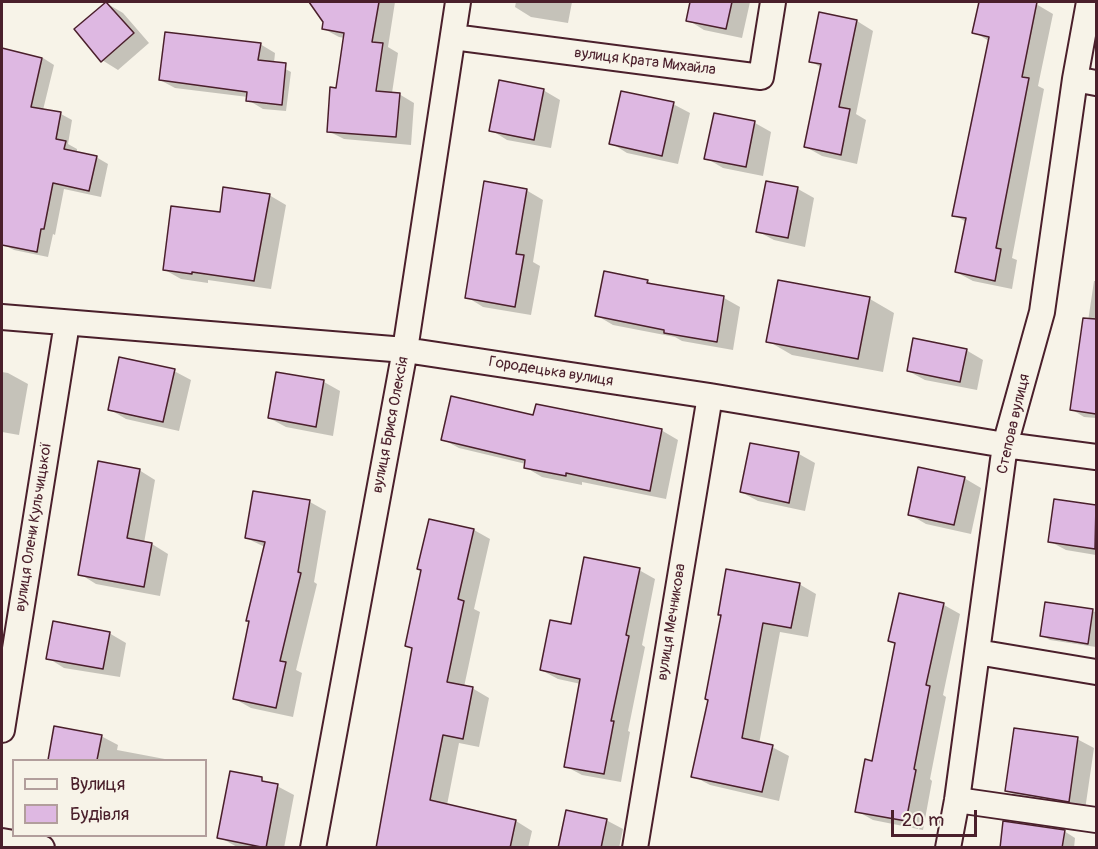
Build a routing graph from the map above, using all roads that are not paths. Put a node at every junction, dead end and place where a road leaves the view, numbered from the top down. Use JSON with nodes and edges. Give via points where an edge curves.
{"nodes":[{"id":1,"x":458,"y":2,"type":"edge"},
{"id":2,"x":773,"y":2,"type":"edge"},
{"id":3,"x":1089,"y":2,"type":"edge"},
{"id":4,"x":453,"y":37,"type":"junction"},
{"id":5,"x":1086,"y":81,"type":"edge"},
{"id":6,"x":2,"y":317,"type":"edge"},
{"id":7,"x":67,"y":323,"type":"junction"},
{"id":8,"x":405,"y":350,"type":"junction"},
{"id":9,"x":710,"y":396,"type":"junction"},
{"id":10,"x":1005,"y":445,"type":"junction"},
{"id":11,"x":1096,"y":457,"type":"edge"},
{"id":12,"x":977,"y":652,"type":"junction"},
{"id":13,"x":1096,"y":672,"type":"edge"},
{"id":14,"x":2,"y":730,"type":"edge"},
{"id":15,"x":957,"y":800,"type":"junction"},
{"id":16,"x":1096,"y":820,"type":"edge"},
{"id":17,"x":2,"y":841,"type":"edge"},
{"id":18,"x":42,"y":848,"type":"edge"},
{"id":19,"x":313,"y":848,"type":"edge"},
{"id":20,"x":635,"y":848,"type":"edge"},
{"id":21,"x":948,"y":848,"type":"edge"}],
"edges":[{"from":1,"to":4,"type":"street","name":"вулиця Брися Олексія"},
{"from":2,"to":4,"type":"street","name":"вулиця Крата Михайла","via":[[761,77]]},
{"from":3,"to":5,"type":"street","name":"Степова вулиця"},
{"from":4,"to":8,"type":"street","name":"вулиця Брися Олексія"},
{"from":5,"to":10,"type":"street","name":"Степова вулиця","via":[[1042,312]]},
{"from":6,"to":7,"type":"street","name":"Городецька вулиця"},
{"from":7,"to":8,"type":"street","name":"Городецька вулиця"},
{"from":7,"to":14,"type":"street","name":"вулиця Олени Кульчицької"},
{"from":8,"to":9,"type":"street","name":"Городецька вулиця"},
{"from":8,"to":19,"type":"street","name":"вулиця Брися Олексія"},
{"from":9,"to":10,"type":"street","name":"Городецька вулиця"},
{"from":9,"to":20,"type":"street","name":"вулиця Мечникова"},
{"from":10,"to":11,"type":"street","name":"Городецька вулиця"},
{"from":10,"to":12,"type":"street","name":"Степова вулиця"},
{"from":12,"to":13,"type":"street"},
{"from":12,"to":15,"type":"street","name":"Степова вулиця"},
{"from":15,"to":16,"type":"street"},
{"from":15,"to":21,"type":"street","name":"Степова вулиця"},
{"from":17,"to":18,"type":"street"}]}
